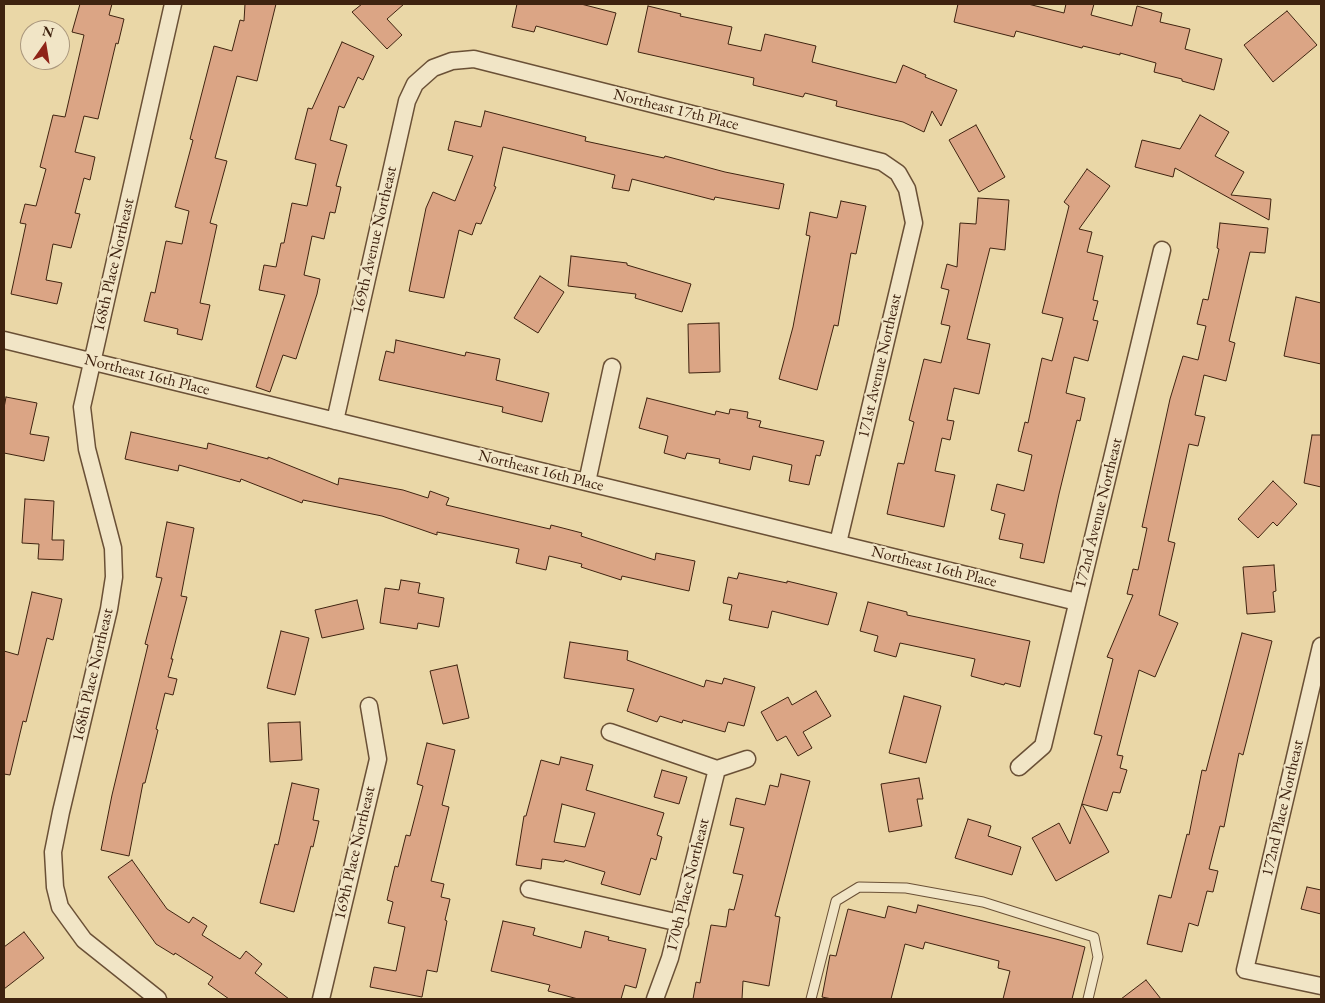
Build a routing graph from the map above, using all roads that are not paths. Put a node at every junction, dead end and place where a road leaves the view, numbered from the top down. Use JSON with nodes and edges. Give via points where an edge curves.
{"nodes":[{"id":1,"x":173,"y":4,"type":"edge"},
{"id":2,"x":433,"y":68,"type":"joint"},
{"id":3,"x":907,"y":189,"type":"joint"},
{"id":4,"x":1162,"y":250,"type":"dead end"},
{"id":5,"x":4,"y":340,"type":"edge"},
{"id":6,"x":93,"y":362,"type":"junction"},
{"id":7,"x":612,"y":367,"type":"dead end"},
{"id":8,"x":335,"y":421,"type":"junction"},
{"id":9,"x":587,"y":482,"type":"junction"},
{"id":10,"x":838,"y":543,"type":"junction"},
{"id":11,"x":1078,"y":602,"type":"junction"},
{"id":12,"x":1321,"y":646,"type":"edge"},
{"id":13,"x":369,"y":706,"type":"dead end"},
{"id":14,"x":610,"y":732,"type":"dead end"},
{"id":15,"x":747,"y":759,"type":"dead end"},
{"id":16,"x":1019,"y":767,"type":"dead end"},
{"id":17,"x":717,"y":769,"type":"junction"},
{"id":18,"x":529,"y":889,"type":"dead end"},
{"id":19,"x":680,"y":923,"type":"junction"},
{"id":20,"x":1321,"y":986,"type":"edge"},
{"id":21,"x":158,"y":999,"type":"edge"},
{"id":22,"x":321,"y":999,"type":"edge"},
{"id":23,"x":655,"y":999,"type":"edge"},
{"id":24,"x":811,"y":999,"type":"edge"},
{"id":25,"x":1088,"y":999,"type":"edge"}],
"edges":[{"from":1,"to":6,"type":"street","name":"168th Place Northeast"},
{"from":2,"to":3,"type":"street","name":"Northeast 17th Place","via":[[452,61],[474,59],[882,162],[898,173]]},
{"from":2,"to":8,"type":"street","name":"169th Avenue Northeast","via":[[416,84],[406,101]]},
{"from":3,"to":10,"type":"street","name":"171st Avenue Northeast","via":[[914,223]]},
{"from":4,"to":11,"type":"street","name":"172nd Avenue Northeast"},
{"from":5,"to":6,"type":"street","name":"Northeast 16th Place"},
{"from":6,"to":8,"type":"street","name":"Northeast 16th Place"},
{"from":6,"to":21,"type":"street","name":"168th Place Northeast","via":[[82,407],[87,449],[112,548],[114,577],[53,852],[55,887],[60,907],[84,940]]},
{"from":7,"to":9,"type":"street"},
{"from":8,"to":9,"type":"street","name":"Northeast 16th Place"},
{"from":9,"to":10,"type":"street","name":"Northeast 16th Place"},
{"from":10,"to":11,"type":"street","name":"Northeast 16th Place"},
{"from":11,"to":16,"type":"street","name":"172nd Avenue Northeast","via":[[1043,746]]},
{"from":12,"to":20,"type":"street","name":"172nd Place Northeast","via":[[1245,970]]},
{"from":13,"to":22,"type":"street","name":"169th Place Northeast","via":[[378,759]]},
{"from":14,"to":17,"type":"street"},
{"from":15,"to":17,"type":"street"},
{"from":17,"to":19,"type":"street","name":"170th Place Northeast"},
{"from":18,"to":19,"type":"street"},
{"from":19,"to":23,"type":"street","name":"170th Place Northeast"},
{"from":24,"to":25,"type":"lane","via":[[836,901],[859,887],[906,888],[983,902],[1094,937],[1098,957]]}]}
